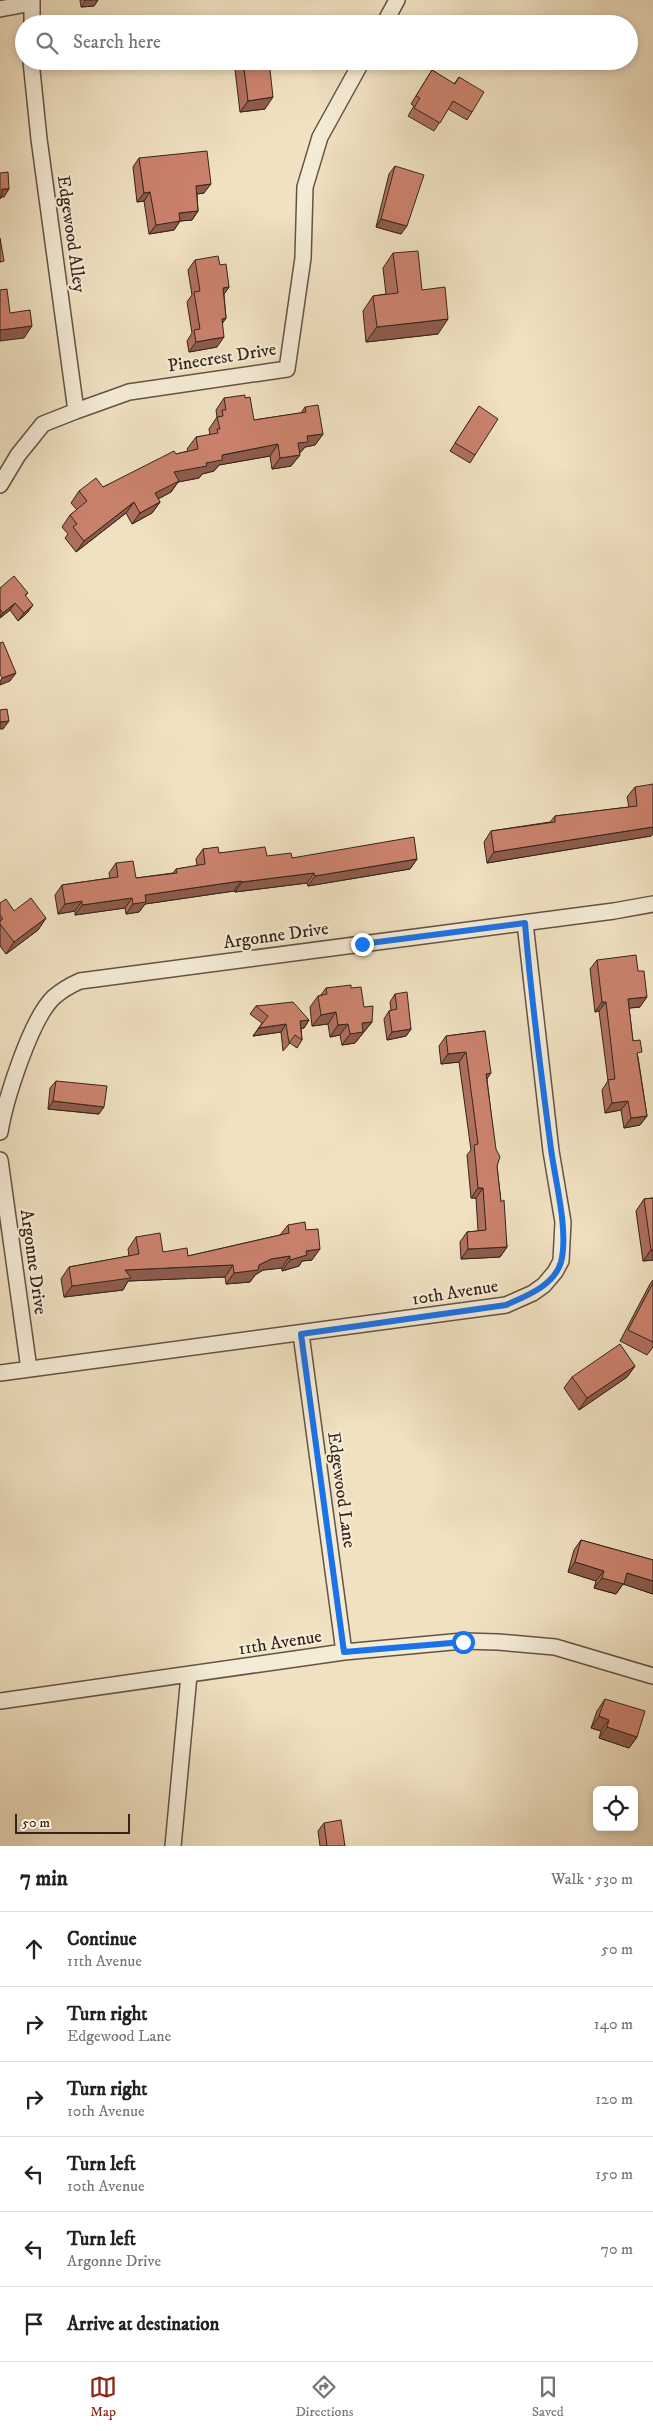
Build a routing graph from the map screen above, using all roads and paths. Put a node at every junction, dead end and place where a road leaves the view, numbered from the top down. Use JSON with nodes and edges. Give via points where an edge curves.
{"nodes":[{"id":1,"x":397,"y":0,"type":"edge"},
{"id":2,"x":32,"y":2,"type":"edge"},
{"id":3,"x":0,"y":8,"type":"edge"},
{"id":4,"x":32,"y":15,"type":"edge"},
{"id":5,"x":389,"y":15,"type":"edge"},
{"id":6,"x":32,"y":70,"type":"edge"},
{"id":7,"x":357,"y":70,"type":"edge"},
{"id":8,"x":76,"y":411,"type":"junction"},
{"id":9,"x":0,"y":485,"type":"edge"},
{"id":10,"x":653,"y":904,"type":"edge"},
{"id":11,"x":525,"y":923,"type":"junction"},
{"id":12,"x":0,"y":1132,"type":"edge"},
{"id":13,"x":0,"y":1160,"type":"edge"},
{"id":14,"x":301,"y":1334,"type":"junction"},
{"id":15,"x":29,"y":1369,"type":"junction"},
{"id":16,"x":0,"y":1373,"type":"edge"},
{"id":17,"x":344,"y":1652,"type":"junction"},
{"id":18,"x":189,"y":1675,"type":"junction"},
{"id":19,"x":653,"y":1676,"type":"edge"},
{"id":20,"x":0,"y":1701,"type":"edge"},
{"id":21,"x":173,"y":1846,"type":"edge"}],
"edges":[{"from":1,"to":5,"type":"street"},
{"from":2,"to":3,"type":"street"},
{"from":2,"to":4,"type":"street"},
{"from":6,"to":8,"type":"street","name":"Edgewood Alley"},
{"from":7,"to":8,"type":"street","name":"Pinecrest Drive","via":[[320,137],[308,173],[303,215],[303,258],[287,368],[130,392]]},
{"from":8,"to":9,"type":"street","name":"Pinecrest Drive","via":[[43,424],[18,455]]},
{"from":10,"to":11,"type":"street","name":"Argonne Drive"},
{"from":11,"to":12,"type":"street","name":"Argonne Drive","via":[[80,981],[52,998],[34,1026],[2,1116]]},
{"from":11,"to":14,"type":"street","name":"10th Avenue","via":[[550,1141],[563,1222],[561,1262],[544,1285],[506,1305]]},
{"from":13,"to":15,"type":"street","name":"Argonne Drive"},
{"from":14,"to":15,"type":"street","name":"10th Avenue"},
{"from":14,"to":17,"type":"street","name":"Edgewood Lane"},
{"from":15,"to":16,"type":"street","name":"10th Avenue"},
{"from":17,"to":18,"type":"street","name":"11th Avenue"},
{"from":17,"to":19,"type":"street","name":"11th Avenue","via":[[498,1642],[555,1647]]},
{"from":18,"to":20,"type":"street","name":"11th Avenue"},
{"from":18,"to":21,"type":"street"}]}
